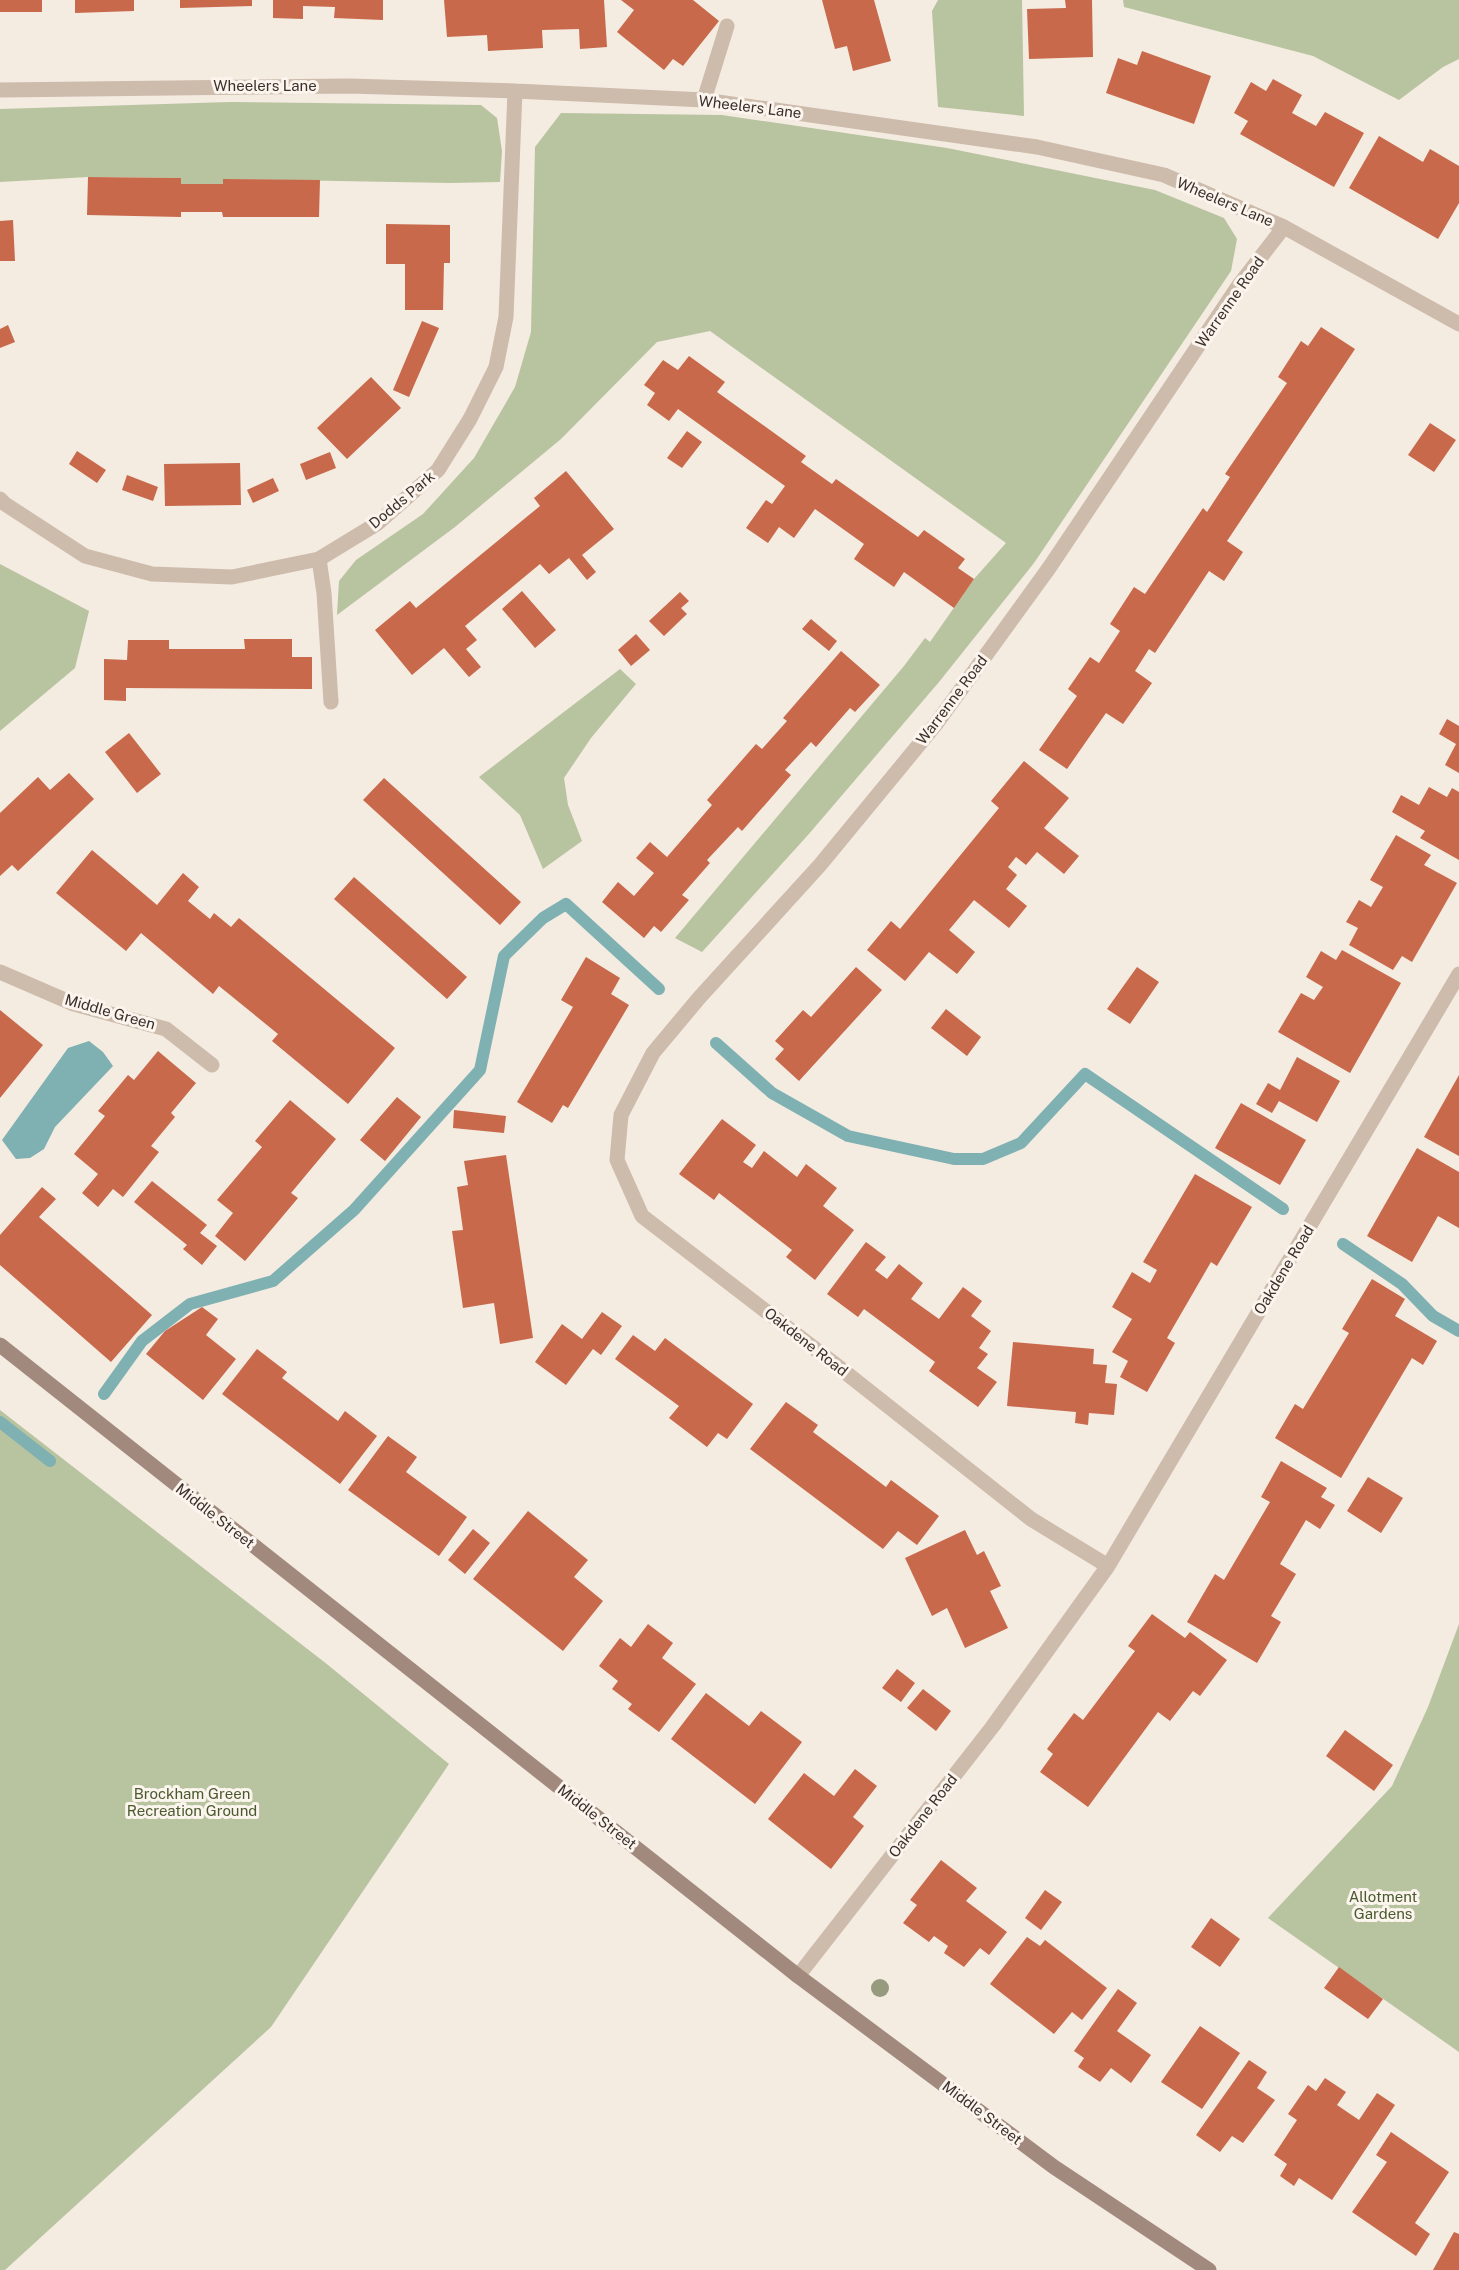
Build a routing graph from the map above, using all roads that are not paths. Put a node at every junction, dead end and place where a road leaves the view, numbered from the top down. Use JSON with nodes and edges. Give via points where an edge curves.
{"nodes":[{"id":1,"x":728,"y":26,"type":"dead end"},
{"id":2,"x":0,"y":90,"type":"edge"},
{"id":3,"x":516,"y":91,"type":"junction"},
{"id":4,"x":704,"y":100,"type":"junction"},
{"id":5,"x":1284,"y":227,"type":"junction"},
{"id":6,"x":1459,"y":324,"type":"edge"},
{"id":7,"x":0,"y":499,"type":"edge"},
{"id":8,"x":319,"y":559,"type":"junction"},
{"id":9,"x":331,"y":702,"type":"dead end"},
{"id":10,"x":0,"y":972,"type":"edge"},
{"id":11,"x":1459,"y":974,"type":"edge"},
{"id":12,"x":212,"y":1065,"type":"dead end"},
{"id":13,"x":617,"y":1160,"type":"joint"},
{"id":14,"x":0,"y":1345,"type":"edge"},
{"id":15,"x":1108,"y":1566,"type":"junction"},
{"id":16,"x":798,"y":1976,"type":"junction"},
{"id":17,"x":1209,"y":2270,"type":"edge"}],
"edges":[{"from":1,"to":4,"type":"street"},
{"from":2,"to":3,"type":"street","name":"Wheelers Lane","via":[[349,86]]},
{"from":3,"to":4,"type":"street","name":"Wheelers Lane"},
{"from":3,"to":8,"type":"street","name":"Dodds Park","via":[[506,317],[496,367],[438,470],[378,523]]},
{"from":4,"to":5,"type":"street","name":"Wheelers Lane","via":[[1037,147],[1164,176]]},
{"from":5,"to":6,"type":"street","name":"Wheelers Lane"},
{"from":5,"to":13,"type":"street","name":"Warrenne Road","via":[[1239,285],[1049,568],[936,724],[820,864],[653,1053],[621,1114]]},
{"from":7,"to":8,"type":"street","name":"Dodds Park","via":[[85,555],[152,573],[232,577]]},
{"from":8,"to":9,"type":"street"},
{"from":10,"to":12,"type":"street","name":"Middle Green","via":[[74,1004],[166,1029]]},
{"from":11,"to":15,"type":"street","name":"Oakdene Road"},
{"from":13,"to":15,"type":"street","name":"Oakdene Road","via":[[642,1216],[1031,1519]]},
{"from":14,"to":16,"type":"street","name":"Middle Street"},
{"from":15,"to":16,"type":"street","name":"Oakdene Road","via":[[993,1726]]},
{"from":16,"to":17,"type":"street","name":"Middle Street","via":[[1054,2167]]}]}
